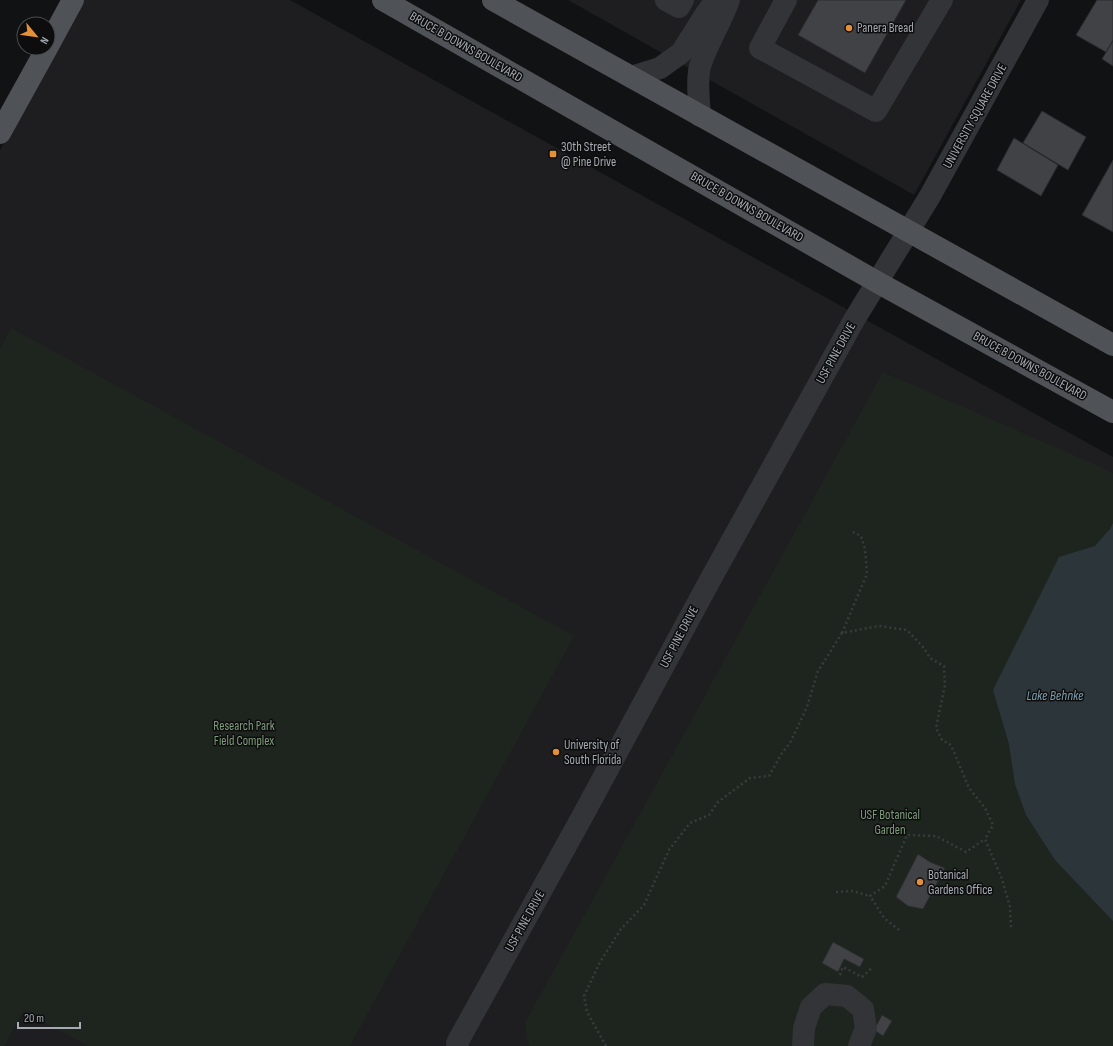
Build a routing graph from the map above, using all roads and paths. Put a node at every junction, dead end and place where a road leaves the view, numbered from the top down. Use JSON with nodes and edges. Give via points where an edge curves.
{"nodes":[{"id":1,"x":73,"y":0,"type":"edge"},
{"id":2,"x":383,"y":0,"type":"edge"},
{"id":3,"x":493,"y":0,"type":"edge"},
{"id":4,"x":666,"y":0,"type":"edge"},
{"id":5,"x":684,"y":0,"type":"edge"},
{"id":6,"x":716,"y":0,"type":"edge"},
{"id":7,"x":729,"y":0,"type":"edge"},
{"id":8,"x":786,"y":0,"type":"edge"},
{"id":9,"x":942,"y":0,"type":"edge"},
{"id":10,"x":1038,"y":0,"type":"edge"},
{"id":11,"x":56,"y":31,"type":"edge"},
{"id":12,"x":42,"y":56,"type":"edge"},
{"id":13,"x":631,"y":76,"type":"junction"},
{"id":14,"x":700,"y":116,"type":"junction"},
{"id":15,"x":0,"y":133,"type":"edge"},
{"id":16,"x":908,"y":231,"type":"junction"},
{"id":17,"x":877,"y":282,"type":"junction"},
{"id":18,"x":1113,"y":345,"type":"edge"},
{"id":19,"x":1113,"y":412,"type":"edge"},
{"id":20,"x":851,"y":531,"type":"dead end"},
{"id":21,"x":842,"y":633,"type":"junction"},
{"id":22,"x":985,"y":839,"type":"junction"},
{"id":23,"x":836,"y":892,"type":"dead end"},
{"id":24,"x":870,"y":896,"type":"junction"},
{"id":25,"x":1011,"y":928,"type":"dead end"},
{"id":26,"x":899,"y":930,"type":"dead end"},
{"id":27,"x":844,"y":967,"type":"dead end"},
{"id":28,"x":873,"y":967,"type":"dead end"},
{"id":29,"x":456,"y":1045,"type":"edge"},
{"id":30,"x":606,"y":1046,"type":"edge"},
{"id":31,"x":803,"y":1046,"type":"edge"},
{"id":32,"x":859,"y":1046,"type":"edge"}],
"edges":[{"from":1,"to":11,"type":"main road"},
{"from":2,"to":17,"type":"main road","name":"BRUCE B DOWNS BOULEVARD"},
{"from":3,"to":13,"type":"main road"},
{"from":4,"to":5,"type":"street","via":[[679,7]]},
{"from":6,"to":13,"type":"street","via":[[681,54],[660,68]]},
{"from":7,"to":14,"type":"street","via":[[700,64]]},
{"from":8,"to":9,"type":"street","via":[[760,48],[876,111]]},
{"from":10,"to":16,"type":"street","name":"UNIVERSITY SQUARE DRIVE","via":[[930,196]]},
{"from":12,"to":15,"type":"main road"},
{"from":13,"to":14,"type":"main road"},
{"from":14,"to":16,"type":"main road"},
{"from":16,"to":17,"type":"street","name":"USF PINE DRIVE"},
{"from":16,"to":18,"type":"main road"},
{"from":17,"to":19,"type":"main road","name":"BRUCE B DOWNS BOULEVARD"},
{"from":17,"to":29,"type":"street","name":"USF PINE DRIVE","via":[[712,575]]},
{"from":20,"to":21,"type":"path","via":[[861,536],[867,574]]},
{"from":21,"to":22,"type":"path","via":[[879,626],[907,630],[930,658],[944,666],[945,685],[936,728],[942,740],[951,745],[969,788],[993,825]]},
{"from":21,"to":30,"type":"path","via":[[818,671],[807,707],[794,736],[769,776],[750,778],[718,802],[709,815],[690,822],[668,850],[644,905],[621,929],[600,962],[584,996],[587,1012]]},
{"from":22,"to":24,"type":"path","via":[[966,852],[936,836],[907,835],[885,886]]},
{"from":22,"to":25,"type":"path","via":[[1002,879],[1010,907]]},
{"from":23,"to":24,"type":"path","via":[[852,891]]},
{"from":24,"to":26,"type":"path","via":[[884,918]]},
{"from":27,"to":28,"type":"path","via":[[862,978]]},
{"from":31,"to":32,"type":"street","via":[[804,1028],[811,1007],[825,994],[847,996],[863,1009],[866,1028]]}]}
